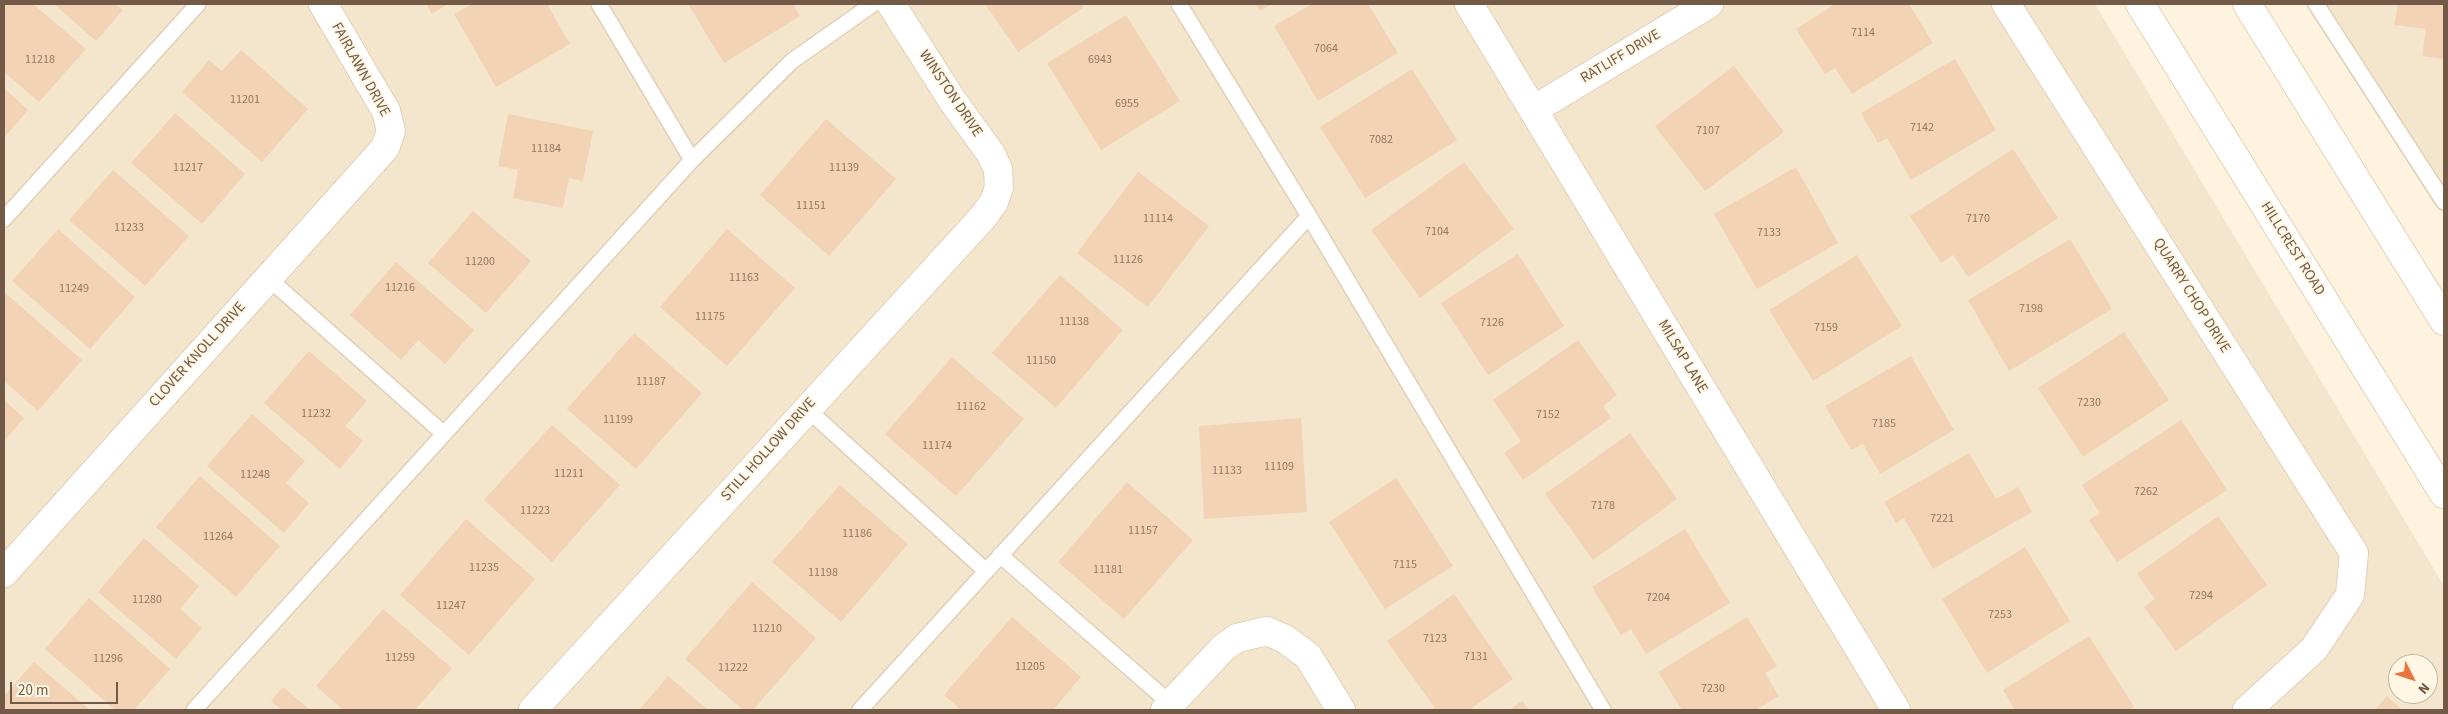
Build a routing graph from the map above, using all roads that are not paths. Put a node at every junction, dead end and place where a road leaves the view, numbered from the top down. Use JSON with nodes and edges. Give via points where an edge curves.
{"nodes":[{"id":1,"x":198,"y":4,"type":"edge"},
{"id":2,"x":323,"y":4,"type":"edge"},
{"id":3,"x":599,"y":4,"type":"edge"},
{"id":4,"x":873,"y":4,"type":"edge"},
{"id":5,"x":891,"y":4,"type":"edge"},
{"id":6,"x":1179,"y":4,"type":"edge"},
{"id":7,"x":1469,"y":4,"type":"edge"},
{"id":8,"x":1709,"y":4,"type":"edge"},
{"id":9,"x":2006,"y":4,"type":"edge"},
{"id":10,"x":2140,"y":4,"type":"edge"},
{"id":11,"x":2247,"y":4,"type":"edge"},
{"id":12,"x":2316,"y":4,"type":"edge"},
{"id":13,"x":1533,"y":110,"type":"junction"},
{"id":14,"x":389,"y":137,"type":"joint"},
{"id":15,"x":692,"y":160,"type":"junction"},
{"id":16,"x":999,"y":187,"type":"joint"},
{"id":17,"x":2444,"y":202,"type":"edge"},
{"id":18,"x":1309,"y":216,"type":"junction"},
{"id":19,"x":4,"y":219,"type":"edge"},
{"id":20,"x":267,"y":277,"type":"junction"},
{"id":21,"x":2444,"y":320,"type":"edge"},
{"id":22,"x":808,"y":408,"type":"junction"},
{"id":23,"x":444,"y":434,"type":"junction"},
{"id":24,"x":2444,"y":494,"type":"edge"},
{"id":25,"x":1000,"y":555,"type":"junction"},
{"id":26,"x":986,"y":571,"type":"junction"},
{"id":27,"x":4,"y":573,"type":"edge"},
{"id":28,"x":1168,"y":707,"type":"edge"},
{"id":29,"x":194,"y":710,"type":"edge"},
{"id":30,"x":533,"y":710,"type":"edge"},
{"id":31,"x":860,"y":710,"type":"edge"},
{"id":32,"x":1340,"y":710,"type":"edge"},
{"id":33,"x":1603,"y":710,"type":"edge"},
{"id":34,"x":1896,"y":710,"type":"edge"},
{"id":35,"x":2248,"y":710,"type":"edge"}],
"edges":[{"from":1,"to":19,"type":"lane"},
{"from":2,"to":14,"type":"street","name":"FAIRLAWN DRIVE","via":[[386,111]]},
{"from":3,"to":15,"type":"lane"},
{"from":4,"to":15,"type":"lane","via":[[792,62]]},
{"from":5,"to":16,"type":"street","name":"WINSTON DRIVE","via":[[991,154],[998,169]]},
{"from":6,"to":18,"type":"lane"},
{"from":7,"to":13,"type":"street","name":"MILSAP LANE"},
{"from":8,"to":13,"type":"street","name":"RATLIFF DRIVE"},
{"from":9,"to":35,"type":"street","name":"QUARRY CHOP DRIVE","via":[[2354,553],[2350,595],[2314,649]]},
{"from":10,"to":24,"type":"street","name":"HILLCREST ROAD"},
{"from":11,"to":21,"type":"street"},
{"from":12,"to":17,"type":"lane"},
{"from":13,"to":34,"type":"street","name":"MILSAP LANE"},
{"from":14,"to":20,"type":"street","name":"CLOVER KNOLL DRIVE","via":[[382,153]]},
{"from":15,"to":23,"type":"lane"},
{"from":16,"to":22,"type":"street","name":"STILL HOLLOW DRIVE","via":[[984,216]]},
{"from":18,"to":25,"type":"lane"},
{"from":18,"to":33,"type":"lane"},
{"from":20,"to":23,"type":"lane"},
{"from":20,"to":27,"type":"street","name":"CLOVER KNOLL DRIVE"},
{"from":22,"to":26,"type":"lane"},
{"from":22,"to":30,"type":"street","name":"STILL HOLLOW DRIVE"},
{"from":23,"to":29,"type":"lane"},
{"from":25,"to":26,"type":"lane"},
{"from":25,"to":28,"type":"lane"},
{"from":26,"to":31,"type":"lane"},
{"from":28,"to":32,"type":"street","via":[[1224,647],[1250,633],[1267,631],[1285,639],[1308,656]]}]}
